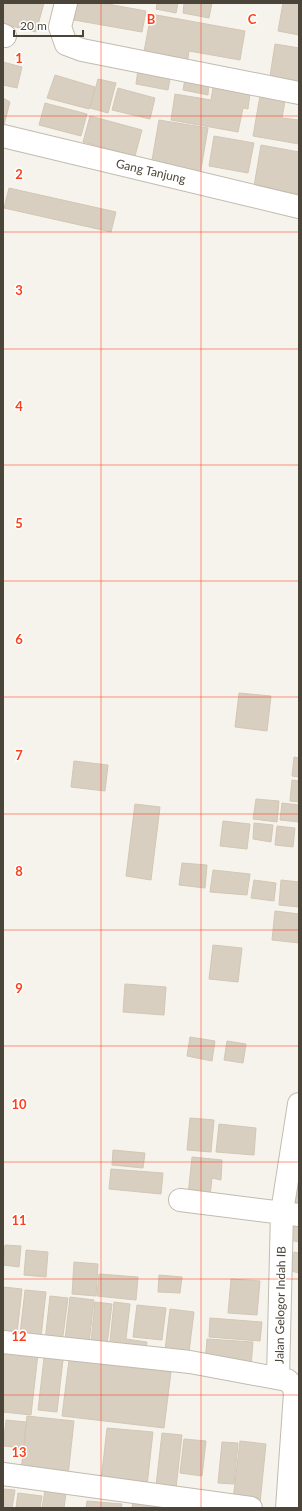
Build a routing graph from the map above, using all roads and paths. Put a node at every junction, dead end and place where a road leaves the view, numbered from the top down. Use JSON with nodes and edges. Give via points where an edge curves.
{"nodes":[{"id":1,"x":66,"y":3,"type":"edge"},
{"id":2,"x":299,"y":93,"type":"edge"},
{"id":3,"x":3,"y":136,"type":"edge"},
{"id":4,"x":299,"y":206,"type":"edge"},
{"id":5,"x":299,"y":1104,"type":"edge"},
{"id":6,"x":180,"y":1200,"type":"dead end"},
{"id":7,"x":290,"y":1214,"type":"edge"},
{"id":8,"x":3,"y":1342,"type":"edge"},
{"id":9,"x":278,"y":1378,"type":"junction"},
{"id":10,"x":3,"y":1474,"type":"edge"},
{"id":11,"x":251,"y":1508,"type":"edge"},
{"id":12,"x":287,"y":1508,"type":"edge"}],
"edges":[{"from":1,"to":2,"type":"street","via":[[60,27],[66,44],[82,50]]},
{"from":3,"to":4,"type":"street","name":"Gang Tanjung"},
{"from":5,"to":7,"type":"street","name":"Jalan Gelogor Indah IB"},
{"from":6,"to":7,"type":"street"},
{"from":7,"to":9,"type":"street","name":"Jalan Gelogor Indah IB"},
{"from":8,"to":9,"type":"street","via":[[190,1362]]},
{"from":9,"to":12,"type":"street","name":"Jalan Gelogor Indah IB","via":[[287,1380],[295,1393]]},
{"from":10,"to":11,"type":"street"}]}
